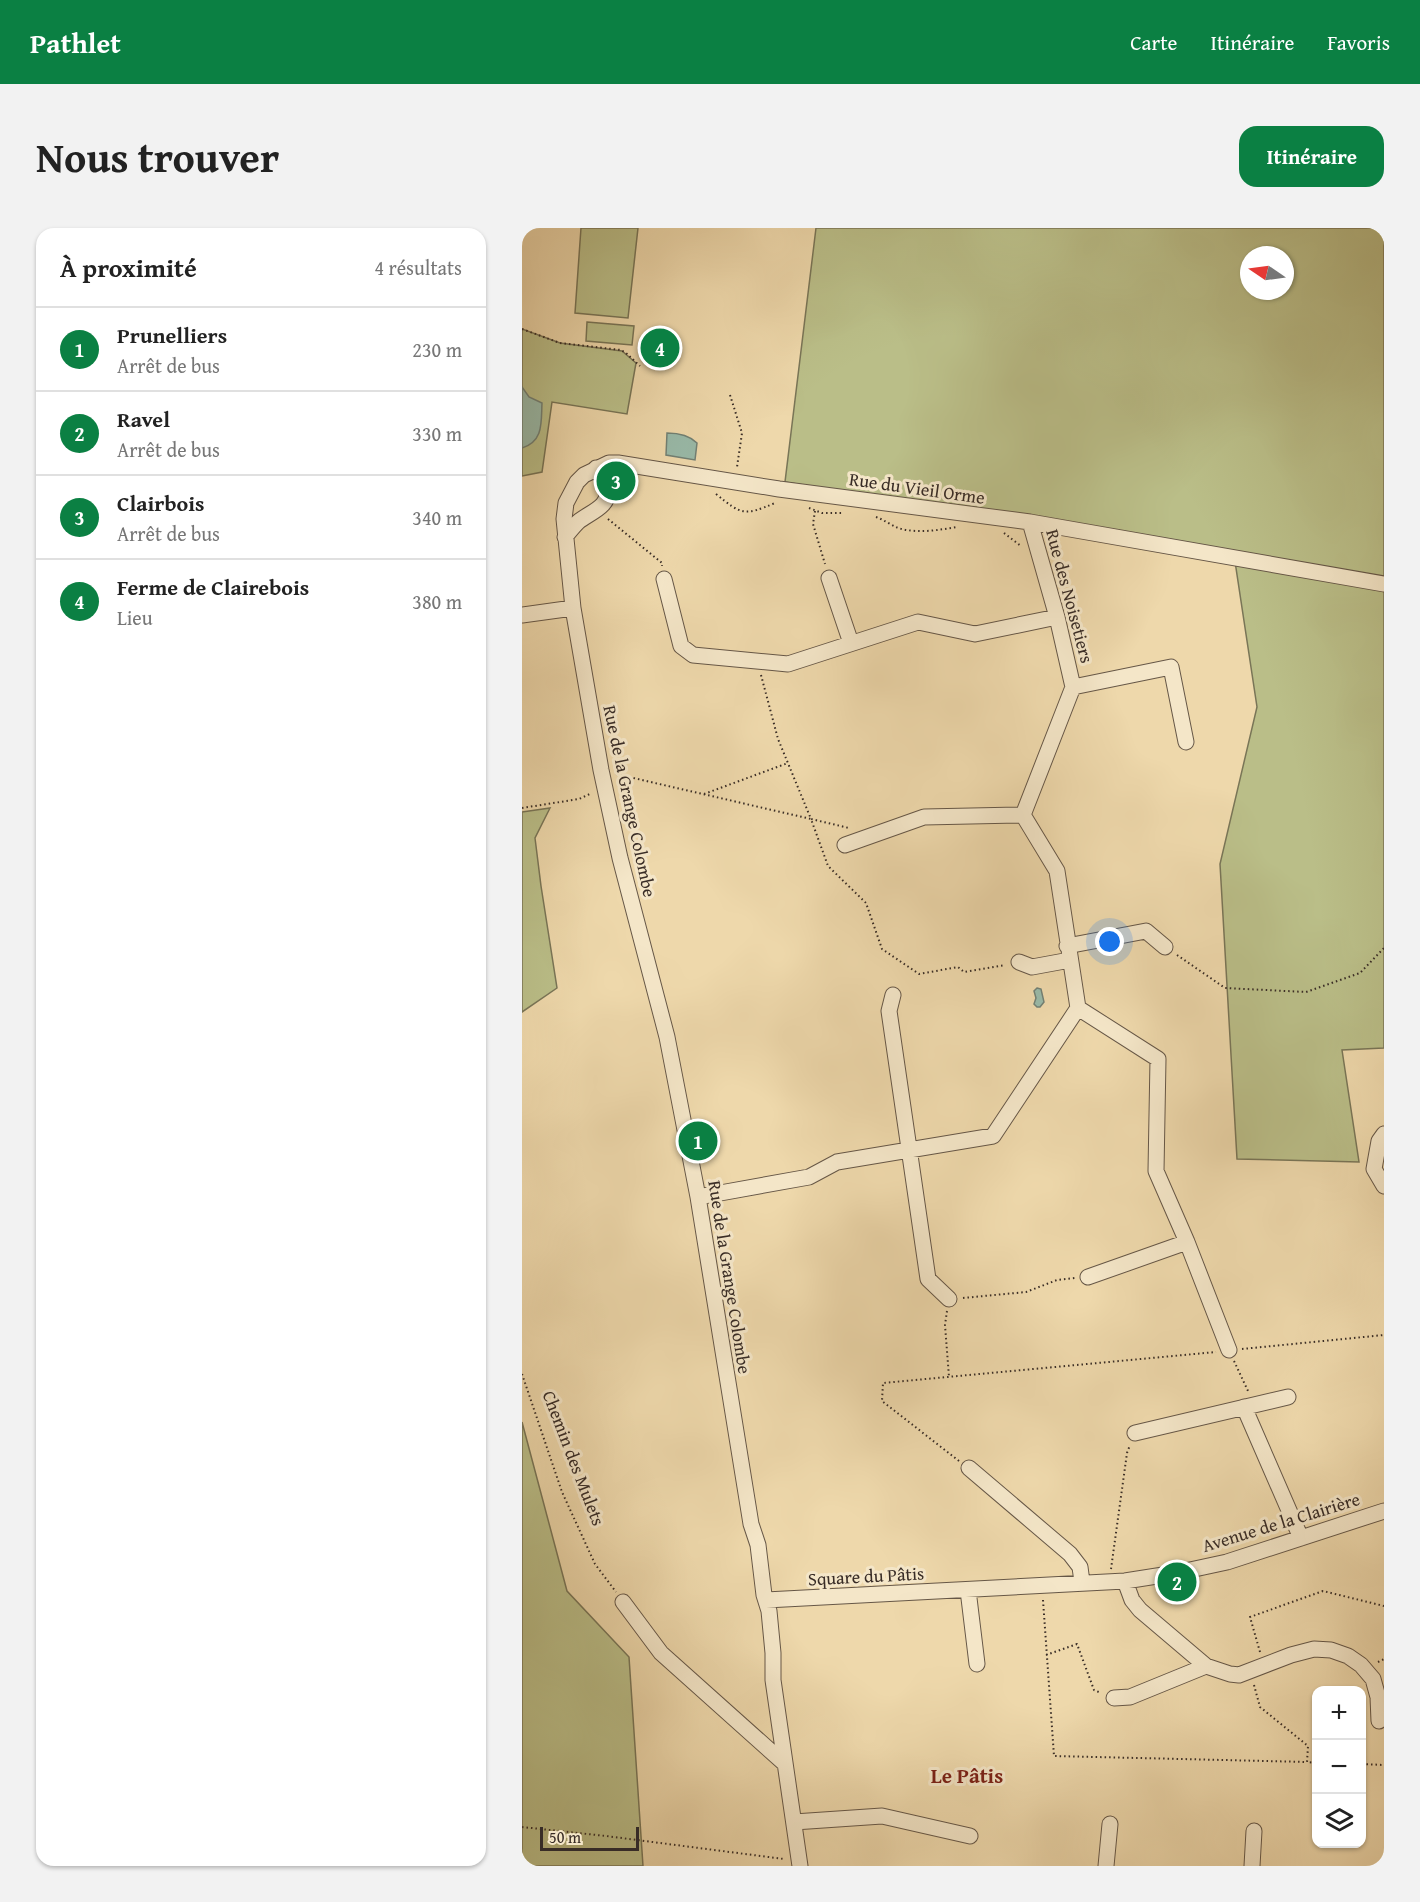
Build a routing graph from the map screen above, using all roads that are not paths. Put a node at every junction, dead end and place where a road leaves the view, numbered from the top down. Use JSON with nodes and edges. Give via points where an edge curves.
{"nodes":[{"id":1,"x":596,"y":468,"type":"junction"},
{"id":2,"x":1030,"y":522,"type":"junction"},
{"id":3,"x":565,"y":537,"type":"junction"},
{"id":4,"x":829,"y":578,"type":"road end"},
{"id":5,"x":664,"y":579,"type":"road end"},
{"id":6,"x":1384,"y":584,"type":"edge"},
{"id":7,"x":573,"y":608,"type":"junction"},
{"id":8,"x":522,"y":615,"type":"edge"},
{"id":9,"x":1057,"y":617,"type":"junction"},
{"id":10,"x":851,"y":644,"type":"junction"},
{"id":11,"x":1073,"y":687,"type":"junction"},
{"id":12,"x":1186,"y":742,"type":"dead end"},
{"id":13,"x":1023,"y":815,"type":"junction"},
{"id":14,"x":845,"y":845,"type":"dead end"},
{"id":15,"x":1165,"y":947,"type":"road end"},
{"id":16,"x":1069,"y":953,"type":"junction"},
{"id":17,"x":1019,"y":962,"type":"road end"},
{"id":18,"x":893,"y":995,"type":"dead end"},
{"id":19,"x":1078,"y":1008,"type":"junction"},
{"id":20,"x":1384,"y":1134,"type":"edge"},
{"id":21,"x":908,"y":1150,"type":"junction"},
{"id":22,"x":1384,"y":1186,"type":"edge"},
{"id":23,"x":698,"y":1197,"type":"junction"},
{"id":24,"x":1188,"y":1242,"type":"junction"},
{"id":25,"x":1088,"y":1277,"type":"road end"},
{"id":26,"x":949,"y":1299,"type":"road end"},
{"id":27,"x":1229,"y":1350,"type":"road end"},
{"id":28,"x":1288,"y":1397,"type":"dead end"},
{"id":29,"x":1249,"y":1406,"type":"junction"},
{"id":30,"x":1135,"y":1432,"type":"road end"},
{"id":31,"x":969,"y":1468,"type":"road end"},
{"id":32,"x":1384,"y":1511,"type":"edge"},
{"id":33,"x":1301,"y":1538,"type":"junction"},
{"id":34,"x":1117,"y":1581,"type":"junction"},
{"id":35,"x":1082,"y":1582,"type":"junction"},
{"id":36,"x":968,"y":1590,"type":"junction"},
{"id":37,"x":766,"y":1600,"type":"junction"},
{"id":38,"x":623,"y":1602,"type":"road end"},
{"id":39,"x":977,"y":1664,"type":"dead end"},
{"id":40,"x":1206,"y":1666,"type":"junction"},
{"id":41,"x":1114,"y":1698,"type":"road end"},
{"id":42,"x":1379,"y":1721,"type":"dead end"},
{"id":43,"x":785,"y":1764,"type":"junction"},
{"id":44,"x":794,"y":1822,"type":"junction"},
{"id":45,"x":1110,"y":1824,"type":"dead end"},
{"id":46,"x":1254,"y":1831,"type":"dead end"},
{"id":47,"x":970,"y":1836,"type":"dead end"},
{"id":48,"x":800,"y":1864,"type":"edge"},
{"id":49,"x":1106,"y":1866,"type":"edge"},
{"id":50,"x":1252,"y":1866,"type":"edge"}],
"edges":[{"from":1,"to":2,"type":"street","name":"Rue du Vieil Orme","via":[[618,463]]},
{"from":1,"to":3,"type":"street","via":[[571,491],[566,503]]},
{"from":1,"to":3,"type":"street","via":[[607,487],[605,501]]},
{"from":2,"to":6,"type":"street","name":"Rue du Vieil Orme"},
{"from":2,"to":9,"type":"street","name":"Rue des Noisetiers"},
{"from":3,"to":7,"type":"street"},
{"from":4,"to":10,"type":"street"},
{"from":5,"to":10,"type":"street","via":[[681,646],[693,655],[788,664]]},
{"from":7,"to":8,"type":"street"},
{"from":7,"to":23,"type":"street","name":"Rue de la Grange Colombe","via":[[601,770],[667,1037]]},
{"from":9,"to":10,"type":"street","via":[[975,634],[918,622]]},
{"from":9,"to":11,"type":"street","name":"Rue des Noisetiers"},
{"from":11,"to":12,"type":"street","via":[[1171,667]]},
{"from":11,"to":13,"type":"street","name":"Rue des Noisetiers"},
{"from":13,"to":14,"type":"street","via":[[924,817]]},
{"from":13,"to":16,"type":"street","via":[[1057,872]]},
{"from":15,"to":16,"type":"street","via":[[1146,931]]},
{"from":16,"to":17,"type":"street","via":[[1032,967]]},
{"from":16,"to":19,"type":"street"},
{"from":18,"to":21,"type":"street","via":[[889,1011]]},
{"from":19,"to":21,"type":"street","via":[[993,1136]]},
{"from":19,"to":24,"type":"street","via":[[1158,1059],[1156,1171]]},
{"from":20,"to":22,"type":"street","via":[[1374,1169]]},
{"from":21,"to":23,"type":"street","via":[[837,1162],[809,1177]]},
{"from":21,"to":26,"type":"street","via":[[928,1279]]},
{"from":23,"to":37,"type":"street","name":"Rue de la Grange Colombe"},
{"from":24,"to":25,"type":"street"},
{"from":24,"to":27,"type":"street"},
{"from":28,"to":29,"type":"street"},
{"from":29,"to":30,"type":"street"},
{"from":29,"to":33,"type":"street"},
{"from":31,"to":35,"type":"street","via":[[1070,1554],[1080,1567]]},
{"from":32,"to":33,"type":"street","name":"Avenue de la Clairière"},
{"from":33,"to":34,"type":"street","name":"Avenue de la Clairière","via":[[1227,1562]]},
{"from":34,"to":35,"type":"street","name":"Avenue de la Clairière"},
{"from":34,"to":40,"type":"street","via":[[1140,1610]]},
{"from":35,"to":36,"type":"street","name":"Square du Pâtis"},
{"from":36,"to":37,"type":"street","name":"Square du Pâtis"},
{"from":36,"to":39,"type":"street"},
{"from":37,"to":43,"type":"street","name":"Rue de la Grange Colombe"},
{"from":38,"to":43,"type":"street","via":[[661,1653]]},
{"from":40,"to":41,"type":"street","via":[[1130,1697]]},
{"from":40,"to":42,"type":"street","via":[[1239,1675],[1291,1655],[1314,1649],[1331,1650],[1348,1656],[1373,1679]]},
{"from":43,"to":44,"type":"street","name":"Rue de la Grange Colombe"},
{"from":44,"to":47,"type":"street","via":[[882,1816]]},
{"from":44,"to":48,"type":"street","name":"Rue de la Grange Colombe"},
{"from":45,"to":49,"type":"street"},
{"from":46,"to":50,"type":"street"}]}
